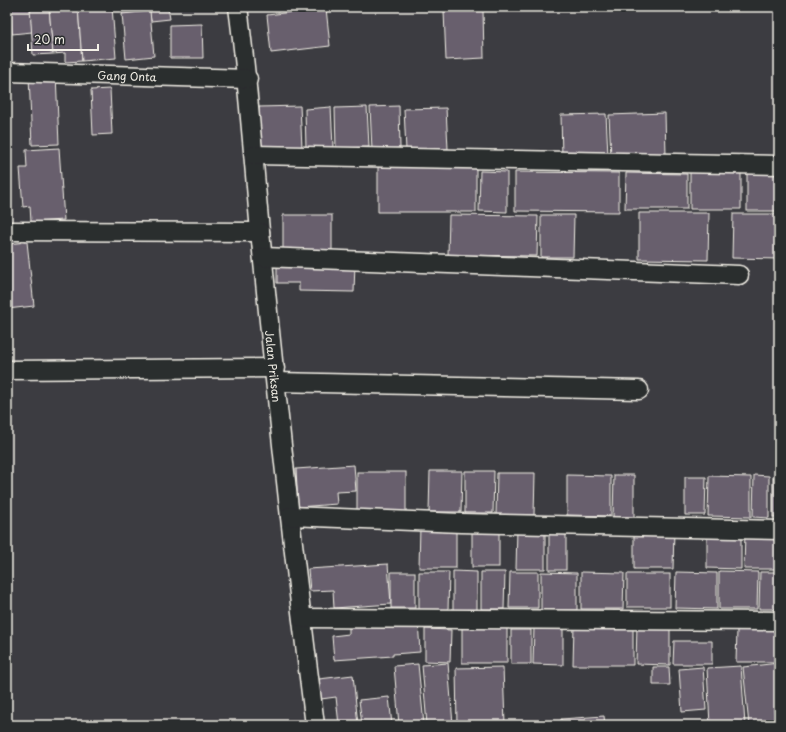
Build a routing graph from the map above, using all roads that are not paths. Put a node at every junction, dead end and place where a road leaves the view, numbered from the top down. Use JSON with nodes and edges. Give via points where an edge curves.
{"nodes":[{"id":1,"x":238,"y":7,"type":"edge"},
{"id":2,"x":7,"y":72,"type":"edge"},
{"id":3,"x":248,"y":79,"type":"junction"},
{"id":4,"x":254,"y":155,"type":"junction"},
{"id":5,"x":779,"y":165,"type":"edge"},
{"id":6,"x":7,"y":231,"type":"edge"},
{"id":7,"x":260,"y":232,"type":"junction"},
{"id":8,"x":263,"y":257,"type":"junction"},
{"id":9,"x":739,"y":275,"type":"dead end"},
{"id":10,"x":7,"y":370,"type":"edge"},
{"id":11,"x":276,"y":375,"type":"junction"},
{"id":12,"x":639,"y":390,"type":"dead end"},
{"id":13,"x":290,"y":516,"type":"junction"},
{"id":14,"x":779,"y":530,"type":"edge"},
{"id":15,"x":302,"y":618,"type":"junction"},
{"id":16,"x":779,"y":621,"type":"edge"},
{"id":17,"x":315,"y":725,"type":"edge"}],
"edges":[{"from":1,"to":3,"type":"street","name":"Jalan Priksan"},
{"from":2,"to":3,"type":"street","name":"Gang Onta"},
{"from":3,"to":4,"type":"street","name":"Jalan Priksan"},
{"from":4,"to":5,"type":"street"},
{"from":4,"to":7,"type":"street","name":"Jalan Priksan"},
{"from":6,"to":7,"type":"street"},
{"from":7,"to":8,"type":"street","name":"Jalan Priksan"},
{"from":8,"to":9,"type":"street"},
{"from":8,"to":11,"type":"street","name":"Jalan Priksan"},
{"from":10,"to":11,"type":"street"},
{"from":11,"to":12,"type":"street"},
{"from":11,"to":13,"type":"street","name":"Jalan Priksan"},
{"from":13,"to":14,"type":"street"},
{"from":13,"to":15,"type":"street","name":"Jalan Priksan"},
{"from":15,"to":16,"type":"street"},
{"from":15,"to":17,"type":"street","name":"Jalan Priksan"}]}
